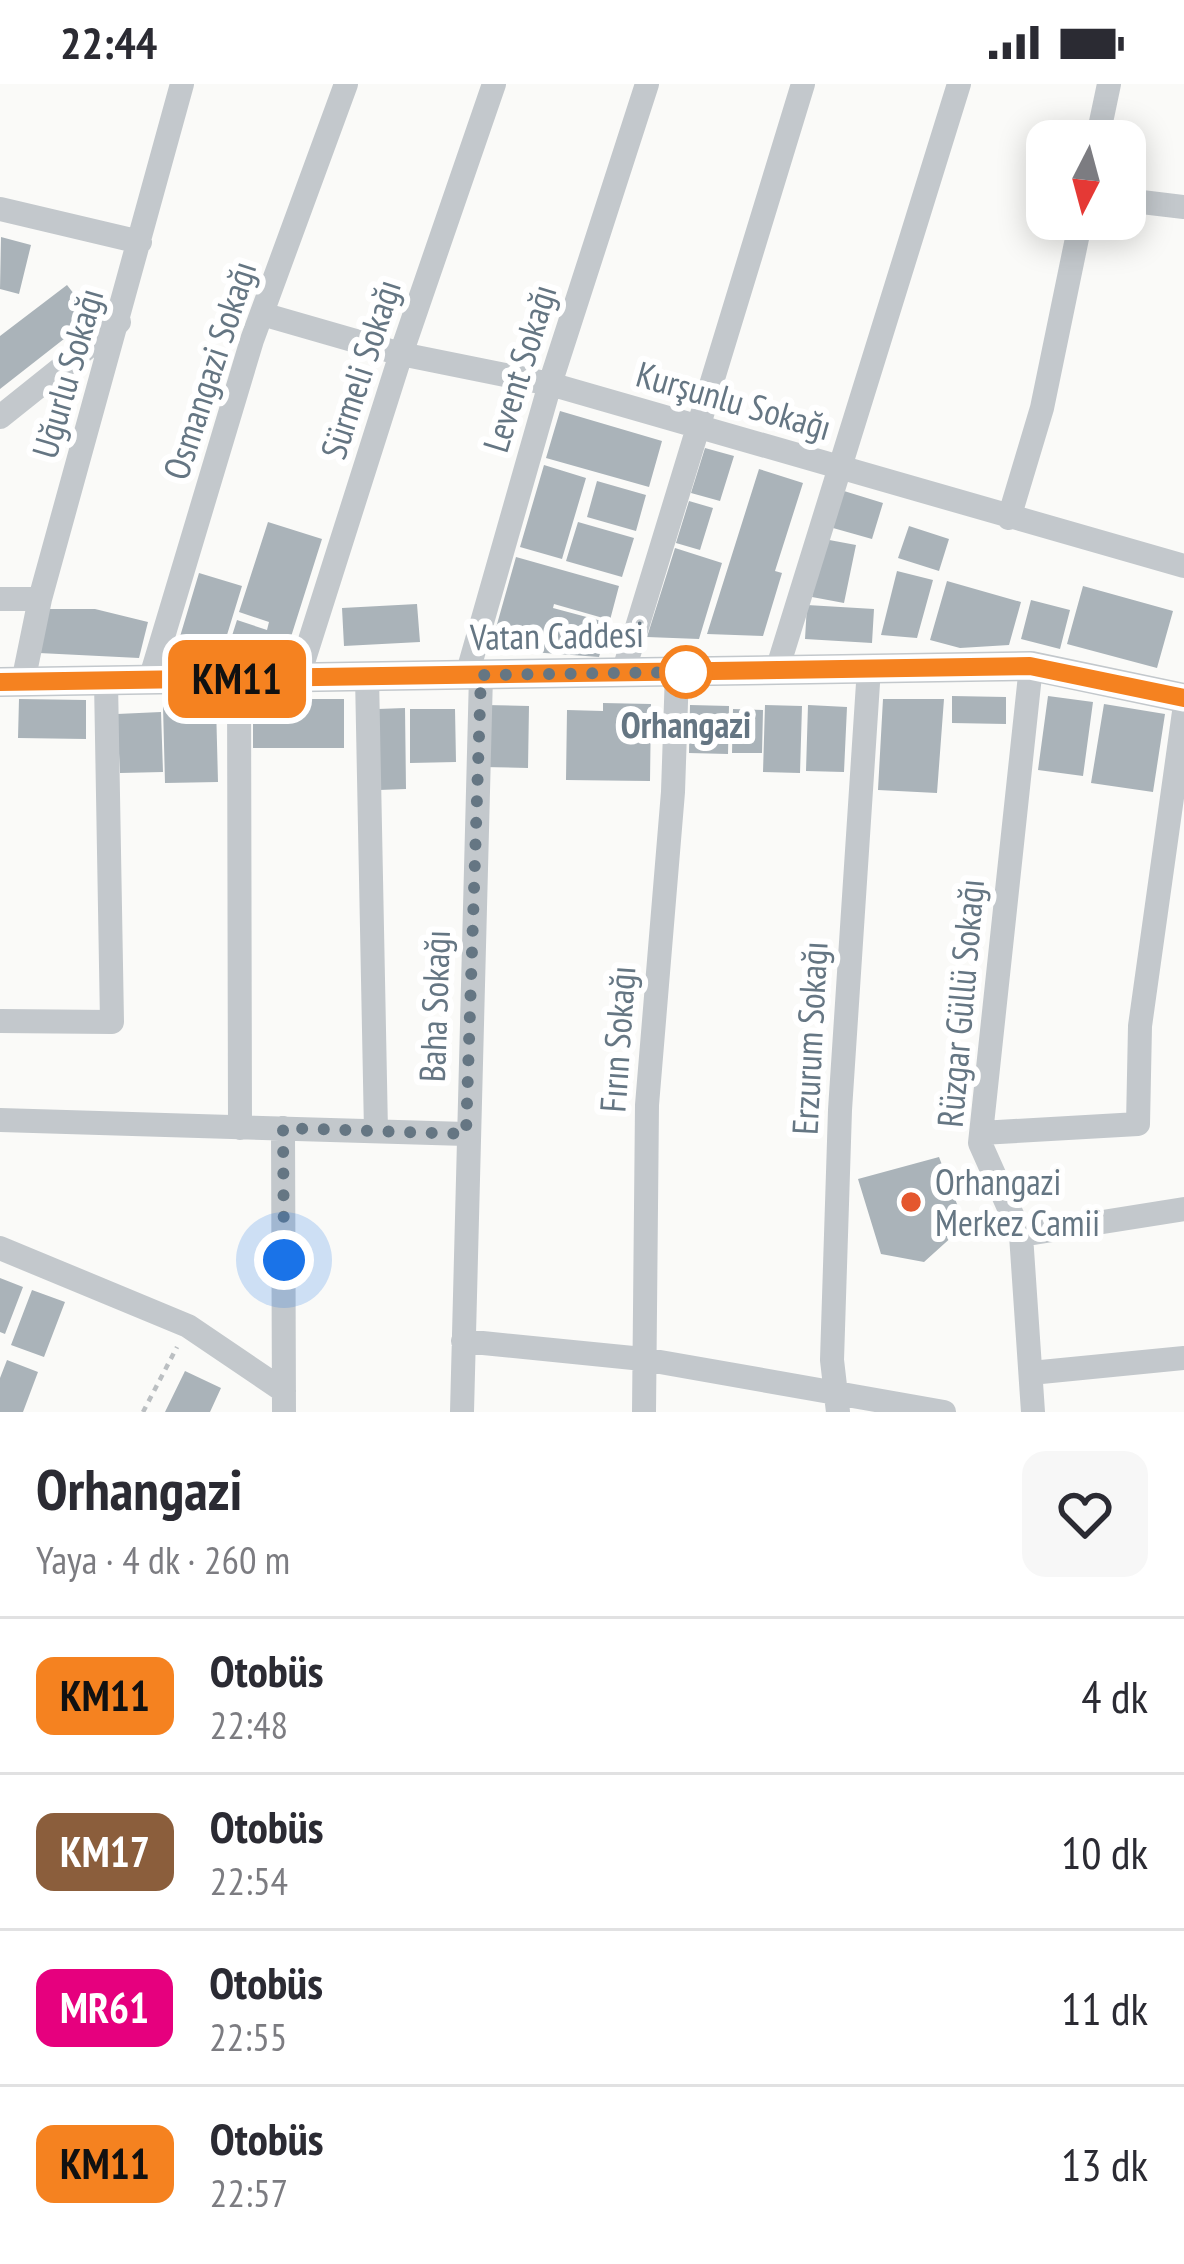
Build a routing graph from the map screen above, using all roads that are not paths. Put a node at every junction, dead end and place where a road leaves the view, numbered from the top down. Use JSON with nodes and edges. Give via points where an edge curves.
{"nodes":[{"id":1,"x":182,"y":84,"type":"edge"},
{"id":2,"x":346,"y":84,"type":"edge"},
{"id":3,"x":494,"y":84,"type":"edge"},
{"id":4,"x":647,"y":84,"type":"edge"},
{"id":5,"x":802,"y":84,"type":"edge"},
{"id":6,"x":959,"y":84,"type":"edge"},
{"id":7,"x":1108,"y":84,"type":"edge"},
{"id":8,"x":1101,"y":120,"type":"edge"},
{"id":9,"x":1146,"y":202,"type":"edge"},
{"id":10,"x":1184,"y":207,"type":"edge"},
{"id":11,"x":0,"y":209,"type":"edge"},
{"id":12,"x":1077,"y":240,"type":"edge"},
{"id":13,"x":140,"y":242,"type":"junction"},
{"id":14,"x":262,"y":314,"type":"junction"},
{"id":15,"x":119,"y":322,"type":"junction"},
{"id":16,"x":401,"y":353,"type":"junction"},
{"id":17,"x":550,"y":383,"type":"junction"},
{"id":18,"x":0,"y":417,"type":"edge"},
{"id":19,"x":698,"y":428,"type":"junction"},
{"id":20,"x":839,"y":468,"type":"junction"},
{"id":21,"x":1009,"y":518,"type":"junction"},
{"id":22,"x":1184,"y":566,"type":"edge"},
{"id":23,"x":40,"y":598,"type":"junction"},
{"id":24,"x":0,"y":599,"type":"edge"},
{"id":25,"x":1030,"y":666,"type":"junction"},
{"id":26,"x":869,"y":668,"type":"junction"},
{"id":27,"x":777,"y":670,"type":"junction"},
{"id":28,"x":676,"y":672,"type":"junction"},
{"id":29,"x":623,"y":673,"type":"junction"},
{"id":30,"x":474,"y":675,"type":"junction"},
{"id":31,"x":367,"y":676,"type":"junction"},
{"id":32,"x":298,"y":678,"type":"junction"},
{"id":33,"x":239,"y":679,"type":"junction"},
{"id":34,"x":150,"y":680,"type":"junction"},
{"id":35,"x":106,"y":681,"type":"junction"},
{"id":36,"x":11,"y":682,"type":"edge"},
{"id":37,"x":1184,"y":698,"type":"edge"},
{"id":38,"x":1184,"y":712,"type":"edge"},
{"id":39,"x":0,"y":1022,"type":"edge"},
{"id":40,"x":0,"y":1120,"type":"edge"},
{"id":41,"x":240,"y":1128,"type":"junction"},
{"id":42,"x":283,"y":1128,"type":"junction"},
{"id":43,"x":376,"y":1131,"type":"junction"},
{"id":44,"x":980,"y":1133,"type":"junction"},
{"id":45,"x":466,"y":1134,"type":"junction"},
{"id":46,"x":1184,"y":1209,"type":"edge"},
{"id":47,"x":1022,"y":1235,"type":"junction"},
{"id":48,"x":0,"y":1247,"type":"edge"},
{"id":49,"x":463,"y":1341,"type":"junction"},
{"id":50,"x":1184,"y":1358,"type":"edge"},
{"id":51,"x":643,"y":1359,"type":"junction"},
{"id":52,"x":1030,"y":1373,"type":"junction"},
{"id":53,"x":284,"y":1402,"type":"edge"},
{"id":54,"x":837,"y":1402,"type":"edge"},
{"id":55,"x":462,"y":1412,"type":"edge"},
{"id":56,"x":644,"y":1412,"type":"edge"},
{"id":57,"x":944,"y":1412,"type":"edge"},
{"id":58,"x":1033,"y":1412,"type":"edge"}],
"edges":[{"from":1,"to":13,"type":"street","name":"Uğurlu Sokağı"},
{"from":2,"to":14,"type":"street","name":"Osmangazi Sokağı"},
{"from":3,"to":16,"type":"street","name":"Sürmeli Sokağı"},
{"from":4,"to":17,"type":"street","name":"Levent Sokağı"},
{"from":5,"to":19,"type":"street"},
{"from":6,"to":20,"type":"street"},
{"from":7,"to":8,"type":"street"},
{"from":9,"to":10,"type":"street"},
{"from":11,"to":13,"type":"street"},
{"from":12,"to":21,"type":"street","via":[[1042,408]]},
{"from":13,"to":15,"type":"street","name":"Uğurlu Sokağı"},
{"from":14,"to":16,"type":"street","name":"Kurşunlu Sokağı"},
{"from":14,"to":34,"type":"street","name":"Osmangazi Sokağı"},
{"from":15,"to":18,"type":"street"},
{"from":15,"to":23,"type":"street","name":"Uğurlu Sokağı"},
{"from":16,"to":17,"type":"street","name":"Kurşunlu Sokağı"},
{"from":16,"to":32,"type":"street","name":"Sürmeli Sokağı"},
{"from":17,"to":19,"type":"street","name":"Kurşunlu Sokağı"},
{"from":17,"to":30,"type":"street","name":"Levent Sokağı"},
{"from":19,"to":20,"type":"street","name":"Kurşunlu Sokağı"},
{"from":19,"to":29,"type":"street"},
{"from":20,"to":21,"type":"street","name":"Kurşunlu Sokağı"},
{"from":20,"to":27,"type":"street"},
{"from":21,"to":22,"type":"street","name":"Kurşunlu Sokağı"},
{"from":23,"to":24,"type":"street"},
{"from":23,"to":36,"type":"street","name":"Uğurlu Sokağı"},
{"from":25,"to":26,"type":"street","name":"Vatan Caddesi"},
{"from":25,"to":37,"type":"street","name":"Vatan Caddesi"},
{"from":25,"to":44,"type":"street","name":"Rüzgar Güllü Sokağı"},
{"from":26,"to":27,"type":"street","name":"Vatan Caddesi"},
{"from":26,"to":54,"type":"street","name":"Erzurum Sokağı","via":[[840,1110]]},
{"from":27,"to":28,"type":"street","name":"Vatan Caddesi"},
{"from":28,"to":29,"type":"street","name":"Vatan Caddesi"},
{"from":28,"to":51,"type":"street","name":"Fırın Sokağı","via":[[647,1105]]},
{"from":29,"to":30,"type":"street","name":"Vatan Caddesi"},
{"from":30,"to":31,"type":"street","name":"Vatan Caddesi"},
{"from":30,"to":45,"type":"street","name":"Baha Sokağı"},
{"from":31,"to":32,"type":"street","name":"Vatan Caddesi"},
{"from":31,"to":43,"type":"street"},
{"from":32,"to":33,"type":"street","name":"Vatan Caddesi"},
{"from":33,"to":34,"type":"street","name":"Vatan Caddesi"},
{"from":33,"to":41,"type":"street"},
{"from":34,"to":35,"type":"street","name":"Vatan Caddesi"},
{"from":35,"to":36,"type":"street","name":"Vatan Caddesi"},
{"from":35,"to":39,"type":"street","via":[[112,1022]]},
{"from":38,"to":44,"type":"street","via":[[1140,1026],[1138,1124]]},
{"from":40,"to":41,"type":"street"},
{"from":41,"to":42,"type":"street"},
{"from":42,"to":43,"type":"street"},
{"from":42,"to":53,"type":"street"},
{"from":43,"to":45,"type":"street"},
{"from":44,"to":47,"type":"street","name":"Rüzgar Güllü Sokağı"},
{"from":45,"to":49,"type":"street","name":"Baha Sokağı"},
{"from":46,"to":47,"type":"street"},
{"from":47,"to":52,"type":"street","name":"Rüzgar Güllü Sokağı"},
{"from":48,"to":53,"type":"street","via":[[188,1326]]},
{"from":49,"to":51,"type":"street"},
{"from":49,"to":55,"type":"street","name":"Baha Sokağı"},
{"from":50,"to":52,"type":"street"},
{"from":51,"to":54,"type":"street"},
{"from":51,"to":56,"type":"street","name":"Fırın Sokağı"},
{"from":52,"to":58,"type":"street","name":"Rüzgar Güllü Sokağı"},
{"from":54,"to":57,"type":"street"}]}
